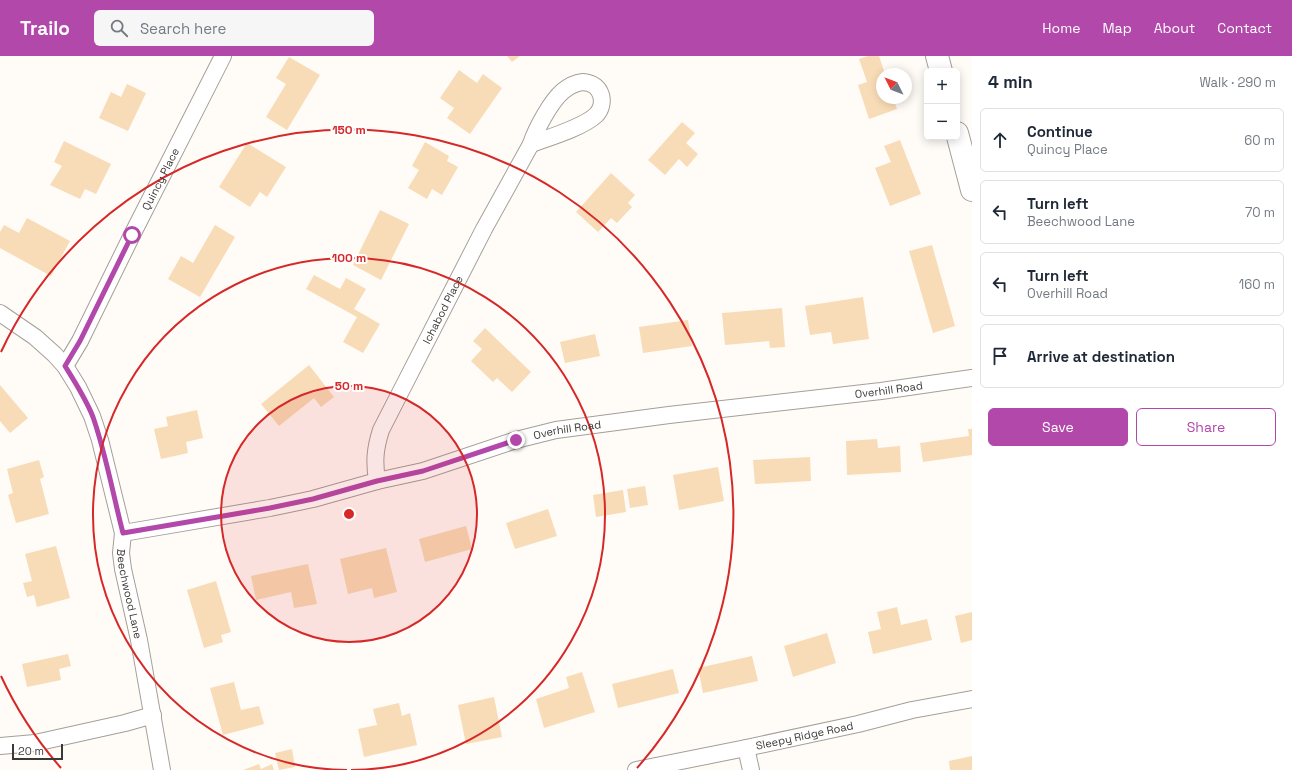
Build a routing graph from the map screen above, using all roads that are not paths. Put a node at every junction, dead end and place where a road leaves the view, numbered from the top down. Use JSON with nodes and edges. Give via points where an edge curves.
{"nodes":[{"id":1,"x":223,"y":56,"type":"edge"},
{"id":2,"x":937,"y":56,"type":"edge"},
{"id":3,"x":940,"y":68,"type":"edge"},
{"id":4,"x":959,"y":140,"type":"edge"},
{"id":5,"x":531,"y":144,"type":"junction"},
{"id":6,"x":972,"y":190,"type":"edge"},
{"id":7,"x":0,"y":313,"type":"edge"},
{"id":8,"x":65,"y":366,"type":"junction"},
{"id":9,"x":972,"y":378,"type":"edge"},
{"id":10,"x":377,"y":481,"type":"junction"},
{"id":11,"x":123,"y":533,"type":"junction"},
{"id":12,"x":972,"y":699,"type":"edge"},
{"id":13,"x":153,"y":714,"type":"junction"},
{"id":14,"x":0,"y":746,"type":"edge"},
{"id":15,"x":746,"y":748,"type":"junction"},
{"id":16,"x":162,"y":770,"type":"edge"},
{"id":17,"x":636,"y":770,"type":"edge"},
{"id":18,"x":751,"y":770,"type":"edge"}],
"edges":[{"from":1,"to":8,"type":"street","name":"Quincy Place","via":[[80,341]]},
{"from":2,"to":3,"type":"main road"},
{"from":4,"to":6,"type":"main road"},
{"from":5,"to":5,"type":"street","name":"Ichabod Place","via":[[584,123],[596,115],[601,108],[602,98],[599,90],[592,84],[583,82],[563,91],[535,131]]},
{"from":5,"to":10,"type":"street","name":"Ichabod Place","via":[[484,229],[381,430],[374,463]]},
{"from":7,"to":8,"type":"street","name":"Beechwood Lane","via":[[35,337]]},
{"from":8,"to":11,"type":"street","name":"Beechwood Lane","via":[[92,416]]},
{"from":9,"to":10,"type":"street","name":"Overhill Road","via":[[556,430],[516,440],[423,471]]},
{"from":10,"to":11,"type":"street","name":"Overhill Road","via":[[284,505]]},
{"from":11,"to":13,"type":"street","name":"Beechwood Lane","via":[[123,569]]},
{"from":12,"to":15,"type":"street","name":"Sleepy Ridge Road"},
{"from":13,"to":14,"type":"street","via":[[125,723],[35,742]]},
{"from":13,"to":16,"type":"street","name":"Beechwood Lane"},
{"from":15,"to":17,"type":"street","name":"Sleepy Ridge Road"},
{"from":15,"to":18,"type":"street"}]}
